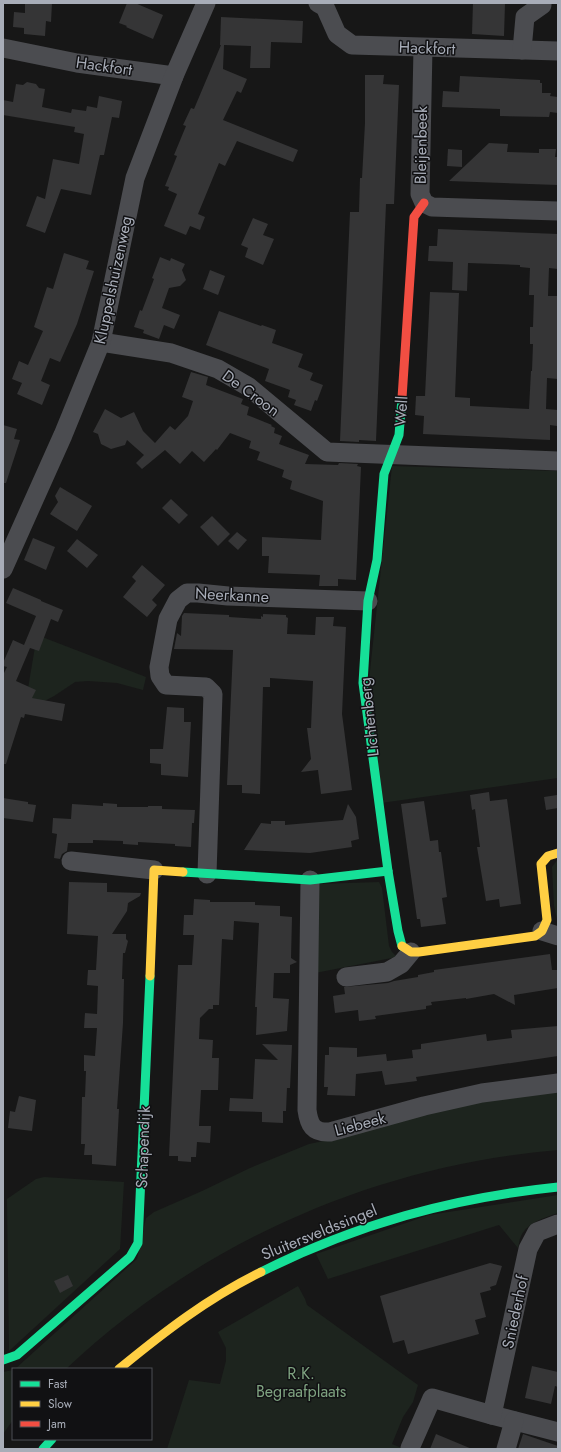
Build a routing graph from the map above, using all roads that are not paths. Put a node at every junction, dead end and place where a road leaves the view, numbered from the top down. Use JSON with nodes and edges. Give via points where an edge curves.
{"nodes":[{"id":1,"x":206,"y":3,"type":"edge"},
{"id":2,"x":318,"y":3,"type":"edge"},
{"id":3,"x":542,"y":3,"type":"edge"},
{"id":4,"x":3,"y":48,"type":"edge"},
{"id":5,"x":423,"y":48,"type":"junction"},
{"id":6,"x":522,"y":50,"type":"junction"},
{"id":7,"x":558,"y":51,"type":"edge"},
{"id":8,"x":174,"y":76,"type":"junction"},
{"id":9,"x":424,"y":203,"type":"junction"},
{"id":10,"x":558,"y":211,"type":"edge"},
{"id":11,"x":101,"y":342,"type":"junction"},
{"id":12,"x":392,"y":454,"type":"junction"},
{"id":13,"x":558,"y":461,"type":"edge"},
{"id":14,"x":3,"y":569,"type":"edge"},
{"id":15,"x":368,"y":601,"type":"junction"},
{"id":16,"x":558,"y":853,"type":"edge"},
{"id":17,"x":71,"y":861,"type":"dead end"},
{"id":18,"x":154,"y":870,"type":"junction"},
{"id":19,"x":388,"y":871,"type":"junction"},
{"id":20,"x":207,"y":874,"type":"junction"},
{"id":21,"x":310,"y":880,"type":"junction"},
{"id":22,"x":550,"y":934,"type":"edge"},
{"id":23,"x":412,"y":952,"type":"junction"},
{"id":24,"x":346,"y":977,"type":"dead end"},
{"id":25,"x":558,"y":1082,"type":"edge"},
{"id":26,"x":558,"y":1187,"type":"edge"},
{"id":27,"x":558,"y":1224,"type":"edge"},
{"id":28,"x":3,"y":1360,"type":"edge"},
{"id":29,"x":120,"y":1368,"type":"edge"},
{"id":30,"x":492,"y":1416,"type":"junction"},
{"id":31,"x":514,"y":1421,"type":"junction"},
{"id":32,"x":558,"y":1432,"type":"edge"},
{"id":33,"x":51,"y":1440,"type":"edge"},
{"id":34,"x":410,"y":1448,"type":"edge"},
{"id":35,"x":43,"y":1449,"type":"edge"},
{"id":36,"x":506,"y":1449,"type":"edge"}],
"edges":[{"from":1,"to":8,"type":"street"},
{"from":2,"to":5,"type":"street","name":"Hackfort","via":[[325,7],[337,34],[352,45]]},
{"from":3,"to":6,"type":"street","via":[[525,17]]},
{"from":4,"to":8,"type":"street","name":"Hackfort","via":[[77,63]]},
{"from":5,"to":6,"type":"street","name":"Hackfort"},
{"from":5,"to":9,"type":"street","name":"Bleijenbeek","via":[[420,194]]},
{"from":6,"to":7,"type":"street","name":"Hackfort"},
{"from":8,"to":11,"type":"street","name":"Kluppelshuizenweg","via":[[135,178]]},
{"from":9,"to":10,"type":"street","name":"Bleijenbeek","via":[[432,207]]},
{"from":9,"to":12,"type":"street","name":"Well","via":[[414,217],[399,435]]},
{"from":11,"to":12,"type":"street","name":"De Croon","via":[[171,353],[218,369],[249,387],[327,452]]},
{"from":11,"to":14,"type":"street","name":"Kluppelshuizenweg"},
{"from":12,"to":13,"type":"street"},
{"from":12,"to":15,"type":"street","name":"Lichtenberg","via":[[384,474],[377,560]]},
{"from":15,"to":19,"type":"street","name":"Lichtenberg","via":[[363,683]]},
{"from":15,"to":20,"type":"street","name":"Neerkanne","via":[[187,593],[172,609],[159,667],[160,676],[166,685],[206,687],[213,694]]},
{"from":16,"to":22,"type":"street","via":[[549,854],[541,864]]},
{"from":17,"to":18,"type":"street"},
{"from":18,"to":20,"type":"street"},
{"from":18,"to":28,"type":"street","name":"Schapendijk","via":[[138,1243],[130,1257],[23,1350]]},
{"from":19,"to":21,"type":"street"},
{"from":19,"to":23,"type":"street","name":"Lichtenberg","via":[[402,946]]},
{"from":20,"to":21,"type":"street"},
{"from":21,"to":25,"type":"street","name":"Liebeek","via":[[307,1110],[308,1120],[313,1128],[322,1133],[330,1132],[482,1093]]},
{"from":22,"to":23,"type":"street"},
{"from":23,"to":24,"type":"street","via":[[401,964],[387,972]]},
{"from":26,"to":29,"type":"street","name":"Sluitersveldssingel","via":[[489,1196],[440,1206],[402,1215],[346,1234],[280,1262],[218,1294],[175,1324]]},
{"from":27,"to":30,"type":"street","name":"Sniederhof","via":[[537,1232],[528,1249]]},
{"from":30,"to":31,"type":"street"},
{"from":30,"to":34,"type":"street","via":[[432,1398]]},
{"from":31,"to":32,"type":"street"},
{"from":31,"to":36,"type":"street"},
{"from":33,"to":35,"type":"street"}]}
